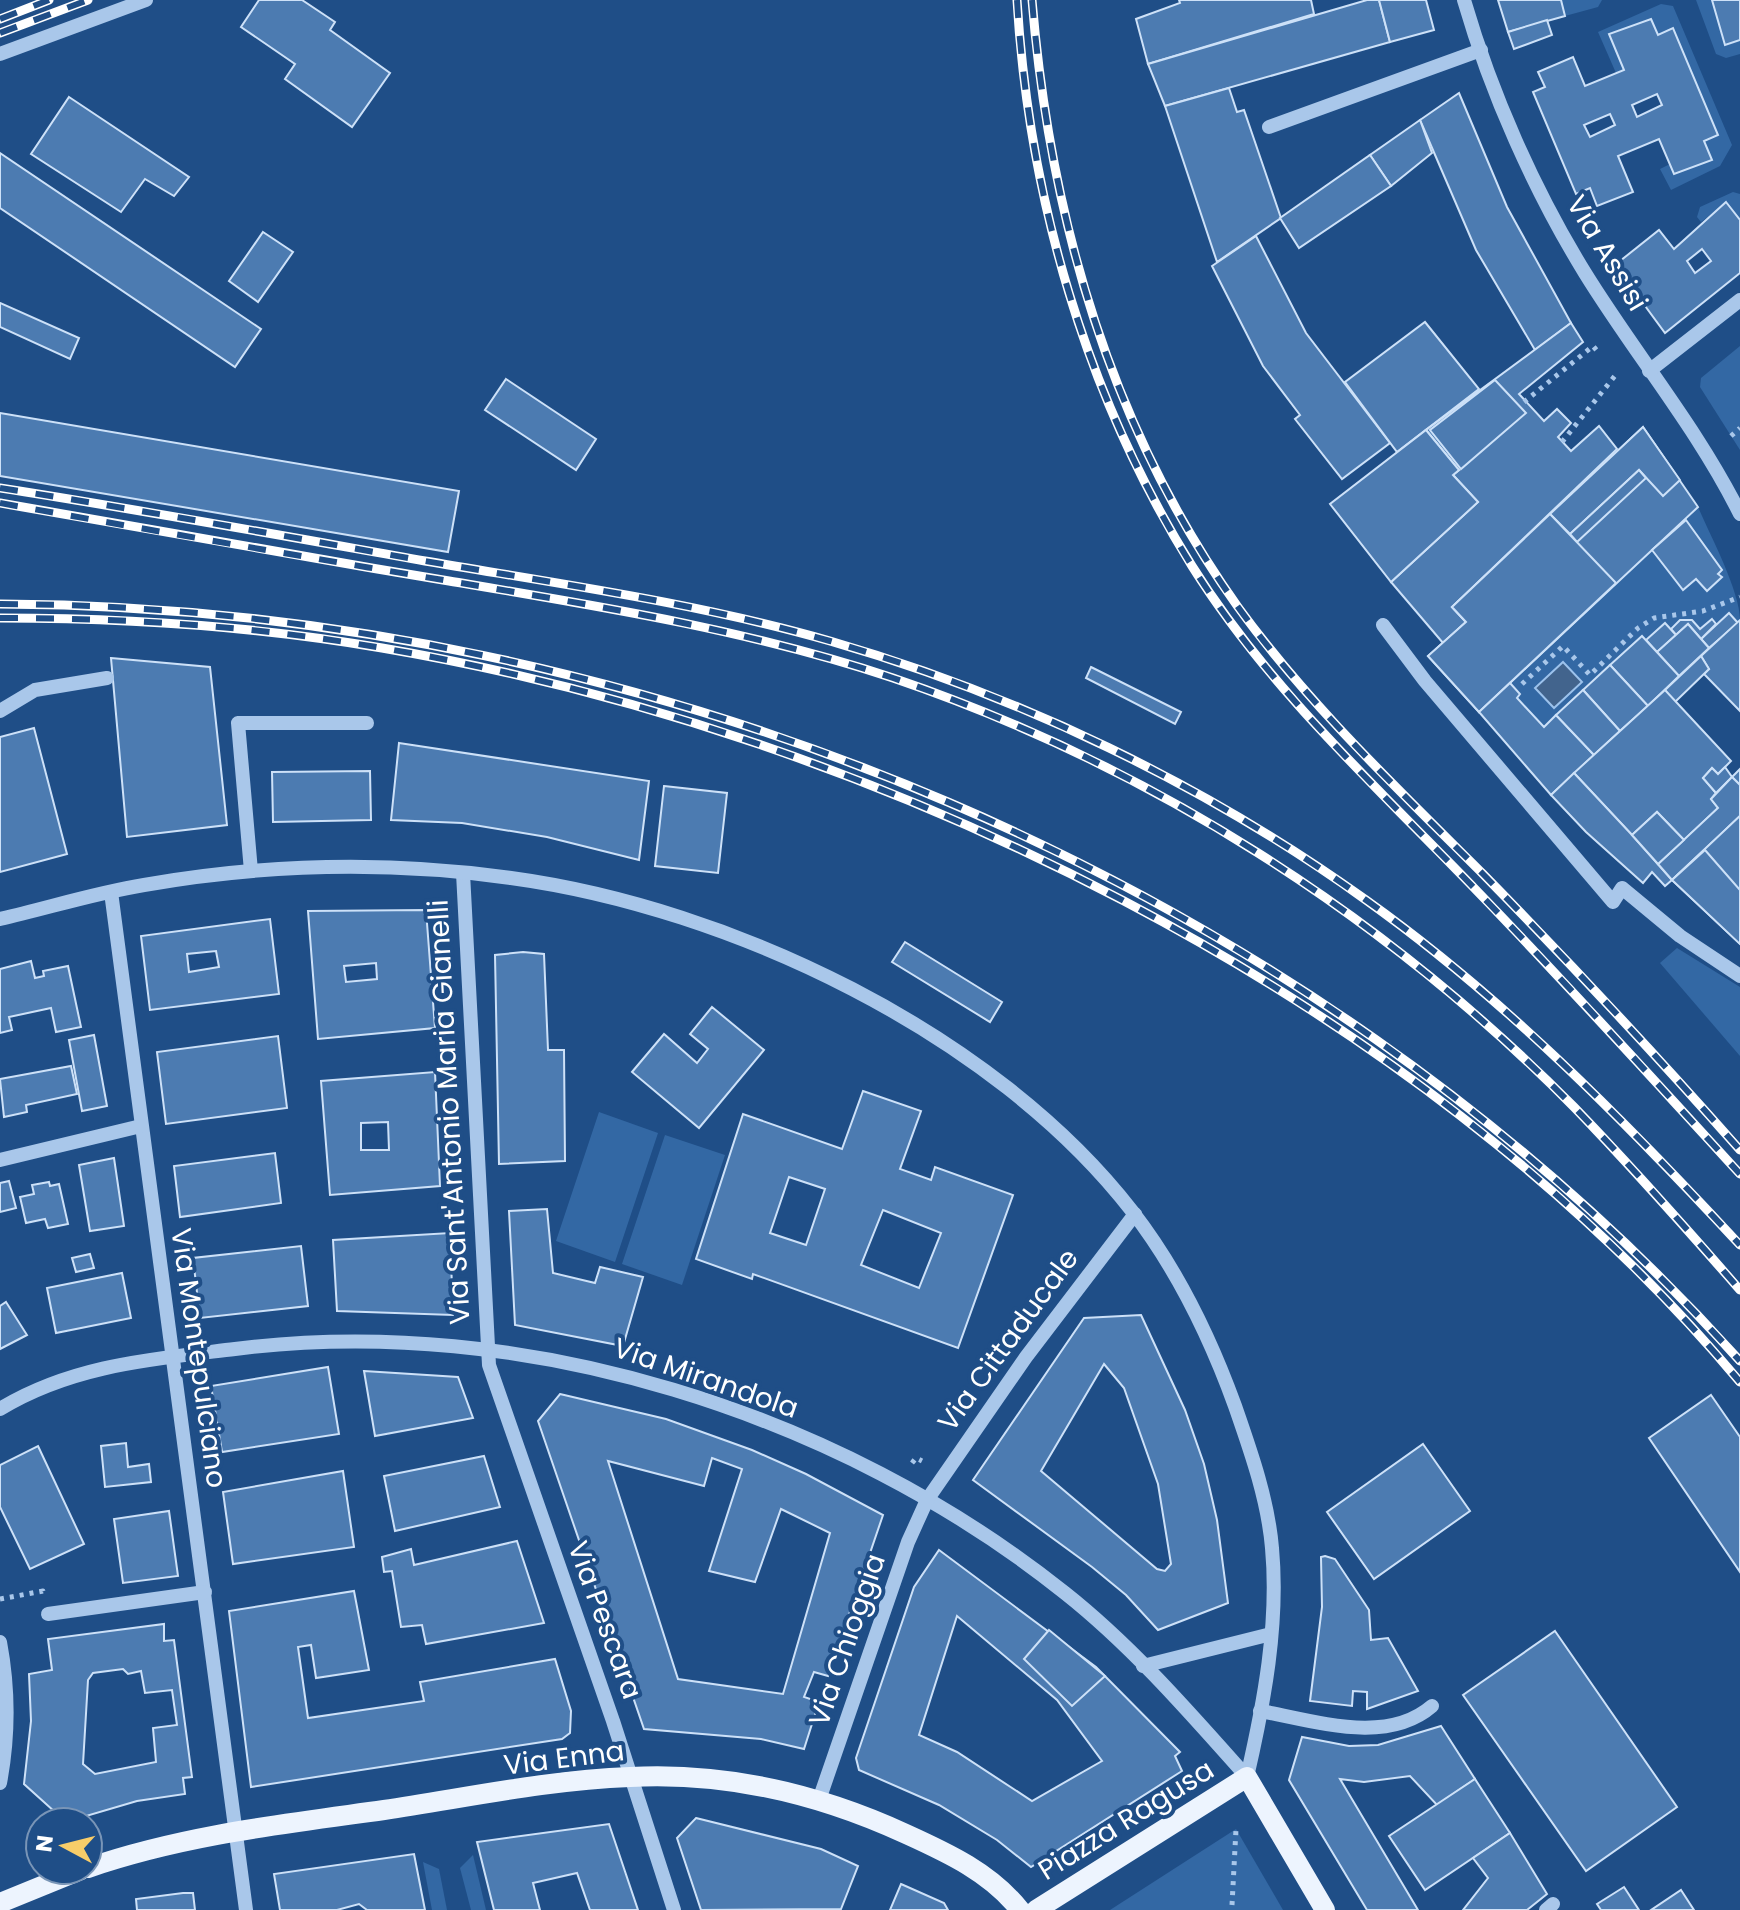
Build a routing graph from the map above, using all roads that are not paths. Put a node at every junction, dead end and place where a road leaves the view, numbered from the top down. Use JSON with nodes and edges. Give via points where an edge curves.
{"nodes":[{"id":1,"x":146,"y":0,"type":"edge"},
{"id":2,"x":1464,"y":0,"type":"edge"},
{"id":3,"x":1481,"y":50,"type":"junction"},
{"id":4,"x":0,"y":54,"type":"edge"},
{"id":5,"x":1269,"y":127,"type":"dead end"},
{"id":6,"x":1740,"y":300,"type":"edge"},
{"id":7,"x":1649,"y":371,"type":"junction"},
{"id":8,"x":1740,"y":514,"type":"edge"},
{"id":9,"x":1383,"y":625,"type":"dead end"},
{"id":10,"x":107,"y":678,"type":"dead end"},
{"id":11,"x":0,"y":711,"type":"edge"},
{"id":12,"x":367,"y":723,"type":"dead end"},
{"id":13,"x":251,"y":871,"type":"junction"},
{"id":14,"x":463,"y":873,"type":"junction"},
{"id":15,"x":111,"y":892,"type":"junction"},
{"id":16,"x":0,"y":919,"type":"edge"},
{"id":17,"x":1740,"y":976,"type":"edge"},
{"id":18,"x":141,"y":1126,"type":"junction"},
{"id":19,"x":0,"y":1160,"type":"edge"},
{"id":20,"x":1135,"y":1214,"type":"junction"},
{"id":21,"x":487,"y":1349,"type":"junction"},
{"id":22,"x":174,"y":1356,"type":"junction"},
{"id":23,"x":0,"y":1409,"type":"edge"},
{"id":24,"x":927,"y":1500,"type":"junction"},
{"id":25,"x":205,"y":1592,"type":"junction"},
{"id":26,"x":48,"y":1614,"type":"road end"},
{"id":27,"x":1271,"y":1634,"type":"junction"},
{"id":28,"x":0,"y":1642,"type":"edge"},
{"id":29,"x":1143,"y":1666,"type":"junction"},
{"id":30,"x":1432,"y":1706,"type":"dead end"},
{"id":31,"x":1260,"y":1711,"type":"junction"},
{"id":32,"x":632,"y":1777,"type":"junction"},
{"id":33,"x":1247,"y":1777,"type":"junction"},
{"id":34,"x":0,"y":1783,"type":"edge"},
{"id":35,"x":819,"y":1800,"type":"junction"},
{"id":36,"x":236,"y":1831,"type":"junction"},
{"id":37,"x":104,"y":1863,"type":"edge"},
{"id":38,"x":32,"y":1886,"type":"edge"},
{"id":39,"x":2,"y":1896,"type":"edge"},
{"id":40,"x":246,"y":1910,"type":"edge"},
{"id":41,"x":674,"y":1910,"type":"edge"},
{"id":42,"x":1020,"y":1910,"type":"edge"},
{"id":43,"x":1036,"y":1910,"type":"edge"},
{"id":44,"x":1325,"y":1910,"type":"edge"}],
"edges":[{"from":1,"to":4,"type":"street"},
{"from":2,"to":3,"type":"street","name":"Via Assisi"},
{"from":3,"to":5,"type":"street"},
{"from":3,"to":7,"type":"street","name":"Via Assisi","via":[[1571,250]]},
{"from":6,"to":7,"type":"street"},
{"from":7,"to":8,"type":"street","name":"Via Assisi"},
{"from":9,"to":17,"type":"street","via":[[1613,902],[1622,888]]},
{"from":10,"to":11,"type":"street","via":[[35,690]]},
{"from":12,"to":13,"type":"street","via":[[238,723]]},
{"from":13,"to":14,"type":"street","name":"Piazza Ragusa"},
{"from":13,"to":15,"type":"street","name":"Piazza Ragusa"},
{"from":14,"to":20,"type":"street","name":"Piazza Ragusa","via":[[579,890],[670,914],[727,932],[829,977],[987,1074],[1062,1136]]},
{"from":14,"to":21,"type":"street","name":"Via Sant'Antonio Maria Gianelli"},
{"from":15,"to":16,"type":"street","name":"Piazza Ragusa"},
{"from":15,"to":18,"type":"street","name":"Via Montepulciano"},
{"from":18,"to":19,"type":"street"},
{"from":18,"to":22,"type":"street","name":"Via Montepulciano"},
{"from":20,"to":24,"type":"street","name":"Via Cittaducale","via":[[1026,1357]]},
{"from":20,"to":27,"type":"street","name":"Piazza Ragusa","via":[[1197,1315],[1228,1387],[1264,1501],[1274,1587]]},
{"from":21,"to":22,"type":"street","name":"Via Mirandola","via":[[304,1343]]},
{"from":21,"to":24,"type":"street","name":"Via Mirandola","via":[[668,1386],[816,1444]]},
{"from":21,"to":32,"type":"street","name":"Via Pescara","via":[[498,1398]]},
{"from":22,"to":23,"type":"street","name":"Via Mirandola","via":[[54,1382]]},
{"from":22,"to":25,"type":"street","name":"Via Montepulciano"},
{"from":24,"to":29,"type":"street","name":"Via Mirandola","via":[[1065,1593]]},
{"from":24,"to":35,"type":"street","name":"Via Chioggia"},
{"from":25,"to":26,"type":"street"},
{"from":25,"to":36,"type":"street","name":"Via Montepulciano"},
{"from":27,"to":29,"type":"street"},
{"from":27,"to":31,"type":"street","name":"Piazza Ragusa"},
{"from":28,"to":34,"type":"street","via":[[8,1720]]},
{"from":29,"to":33,"type":"street","name":"Piazza Ragusa"},
{"from":30,"to":31,"type":"street","via":[[1408,1721],[1361,1727]]},
{"from":31,"to":33,"type":"street","name":"Piazza Ragusa"},
{"from":32,"to":35,"type":"main road","name":"Via Enna","via":[[735,1782]]},
{"from":32,"to":36,"type":"main road","name":"Via Enna"},
{"from":32,"to":41,"type":"street","name":"Via Pescara"},
{"from":33,"to":43,"type":"main road","name":"Piazza Ragusa"},
{"from":33,"to":44,"type":"main road","name":"Piazza Ragusa"},
{"from":35,"to":42,"type":"main road","name":"Via Enna","via":[[949,1855],[989,1879]]},
{"from":36,"to":37,"type":"main road","name":"Via Enna"},
{"from":36,"to":40,"type":"street","name":"Via Montepulciano"},
{"from":38,"to":39,"type":"main road"}]}
